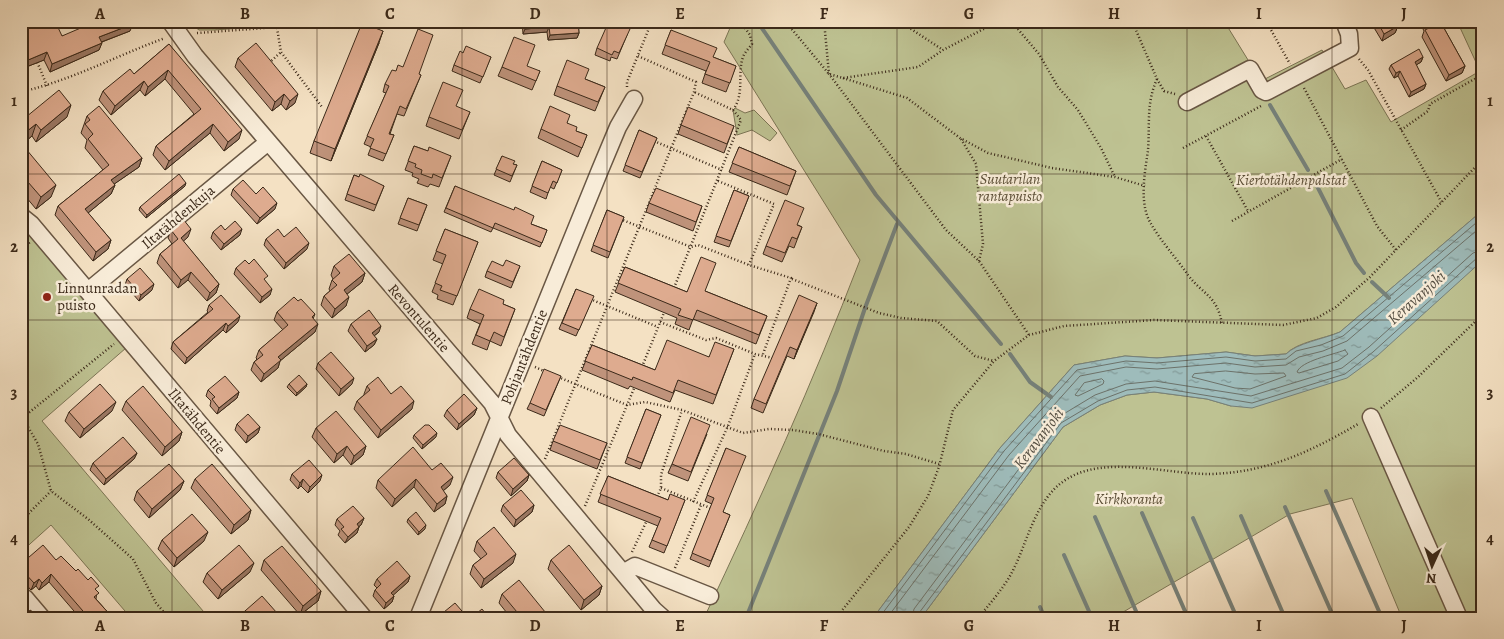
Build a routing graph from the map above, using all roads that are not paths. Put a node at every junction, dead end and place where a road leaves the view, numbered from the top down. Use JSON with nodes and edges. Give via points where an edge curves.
{"nodes":[{"id":1,"x":1344,"y":21,"type":"edge"},
{"id":2,"x":169,"y":29,"type":"edge"},
{"id":3,"x":1187,"y":102,"type":"road end"},
{"id":4,"x":630,"y":104,"type":"road end"},
{"id":5,"x":268,"y":142,"type":"junction"},
{"id":6,"x":26,"y":220,"type":"edge"},
{"id":7,"x":88,"y":291,"type":"junction"},
{"id":8,"x":500,"y":417,"type":"junction"},
{"id":9,"x":1371,"y":417,"type":"road end"},
{"id":10,"x":623,"y":573,"type":"junction"},
{"id":11,"x":710,"y":596,"type":"dead end"},
{"id":12,"x":25,"y":598,"type":"dead end"},
{"id":13,"x":42,"y":618,"type":"edge"},
{"id":14,"x":364,"y":618,"type":"edge"},
{"id":15,"x":418,"y":618,"type":"edge"},
{"id":16,"x":663,"y":618,"type":"edge"},
{"id":17,"x":1459,"y":618,"type":"edge"}],
"edges":[{"from":1,"to":3,"type":"street","via":[[1350,48],[1266,92],[1250,69]]},
{"from":2,"to":5,"type":"street","name":"Revontulentie"},
{"from":4,"to":8,"type":"street","name":"Pohjantähdentie"},
{"from":5,"to":7,"type":"street","name":"Iltatähdenkuja"},
{"from":5,"to":8,"type":"street","name":"Revontulentie","via":[[492,403]]},
{"from":6,"to":7,"type":"street","name":"Iltatähdentie"},
{"from":7,"to":14,"type":"street","name":"Iltatähdentie"},
{"from":8,"to":10,"type":"street","name":"Revontulentie","via":[[508,435]]},
{"from":8,"to":15,"type":"street","name":"Pohjantähdentie"},
{"from":9,"to":17,"type":"street"},
{"from":10,"to":11,"type":"street","via":[[635,566]]},
{"from":10,"to":16,"type":"street","name":"Revontulentie"},
{"from":12,"to":13,"type":"street"}]}
